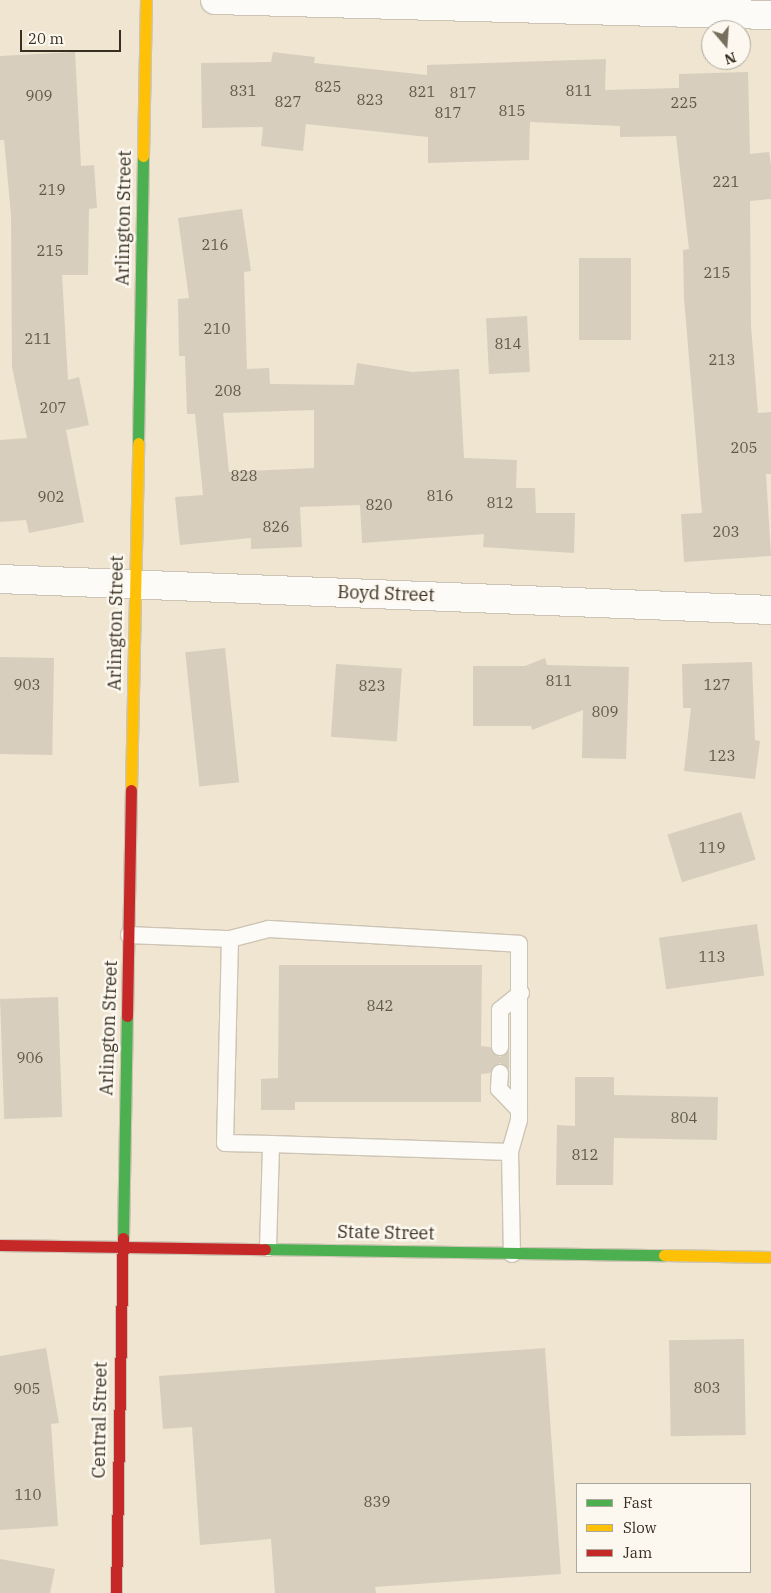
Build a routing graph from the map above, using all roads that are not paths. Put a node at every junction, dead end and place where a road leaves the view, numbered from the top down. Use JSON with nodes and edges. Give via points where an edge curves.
{"nodes":[{"id":1,"x":146,"y":0,"type":"edge"},
{"id":2,"x":215,"y":0,"type":"edge"},
{"id":3,"x":771,"y":15,"type":"edge"},
{"id":4,"x":0,"y":579,"type":"edge"},
{"id":5,"x":133,"y":584,"type":"junction"},
{"id":6,"x":771,"y":610,"type":"edge"},
{"id":7,"x":129,"y":935,"type":"junction"},
{"id":8,"x":230,"y":939,"type":"junction"},
{"id":9,"x":521,"y":993,"type":"junction"},
{"id":10,"x":500,"y":1047,"type":"dead end"},
{"id":11,"x":500,"y":1073,"type":"dead end"},
{"id":12,"x":519,"y":1110,"type":"junction"},
{"id":13,"x":271,"y":1144,"type":"junction"},
{"id":14,"x":510,"y":1152,"type":"junction"},
{"id":15,"x":0,"y":1245,"type":"edge"},
{"id":16,"x":120,"y":1247,"type":"junction"},
{"id":17,"x":268,"y":1248,"type":"junction"},
{"id":18,"x":512,"y":1254,"type":"junction"},
{"id":19,"x":771,"y":1257,"type":"edge"},
{"id":20,"x":116,"y":1593,"type":"edge"}],
"edges":[{"from":1,"to":5,"type":"main road","name":"Arlington Street"},
{"from":2,"to":3,"type":"street"},
{"from":4,"to":5,"type":"street","name":"Boyd Street"},
{"from":5,"to":6,"type":"street","name":"Boyd Street"},
{"from":5,"to":7,"type":"main road","name":"Arlington Street"},
{"from":7,"to":8,"type":"lane"},
{"from":7,"to":16,"type":"main road","name":"Arlington Street"},
{"from":8,"to":9,"type":"lane","via":[[269,929],[519,944]]},
{"from":8,"to":13,"type":"lane","via":[[225,1143]]},
{"from":9,"to":10,"type":"lane","via":[[500,1010]]},
{"from":9,"to":12,"type":"lane"},
{"from":11,"to":12,"type":"lane","via":[[499,1089]]},
{"from":12,"to":14,"type":"lane"},
{"from":13,"to":14,"type":"lane"},
{"from":13,"to":17,"type":"lane"},
{"from":14,"to":18,"type":"lane"},
{"from":15,"to":16,"type":"main road","name":"State Street"},
{"from":16,"to":17,"type":"main road","name":"State Street"},
{"from":16,"to":20,"type":"main road","name":"Central Street"},
{"from":17,"to":18,"type":"main road","name":"State Street"},
{"from":18,"to":19,"type":"main road","name":"State Street"}]}
